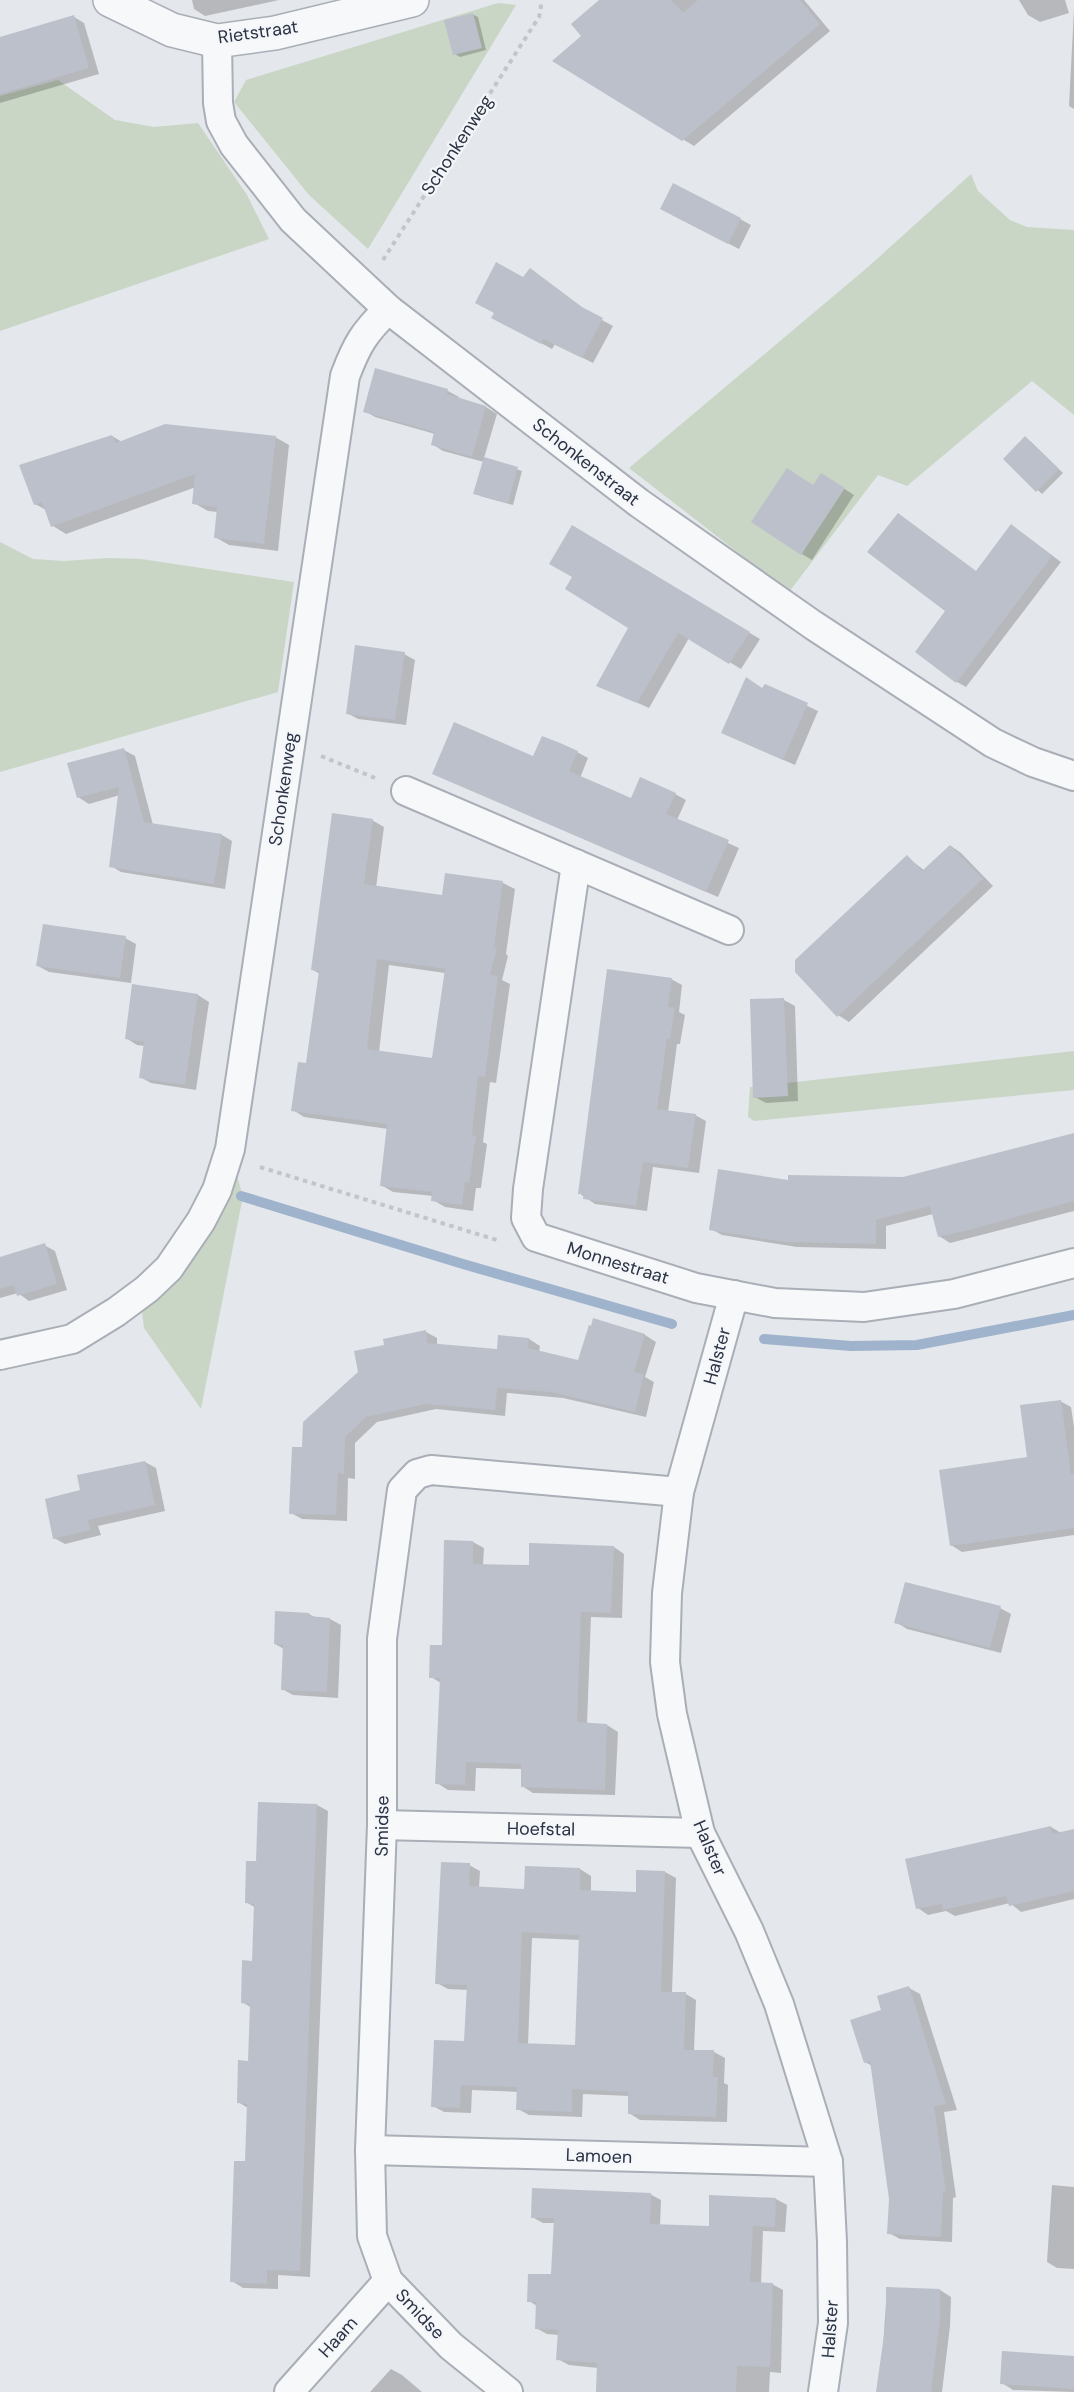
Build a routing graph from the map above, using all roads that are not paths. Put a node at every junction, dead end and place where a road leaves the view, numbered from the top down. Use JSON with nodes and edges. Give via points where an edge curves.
{"nodes":[{"id":1,"x":110,"y":0,"type":"edge"},
{"id":2,"x":412,"y":0,"type":"edge"},
{"id":3,"x":217,"y":41,"type":"junction"},
{"id":4,"x":388,"y":309,"type":"junction"},
{"id":5,"x":1074,"y":776,"type":"edge"},
{"id":6,"x":406,"y":791,"type":"road end"},
{"id":7,"x":576,"y":864,"type":"junction"},
{"id":8,"x":729,"y":930,"type":"dead end"},
{"id":9,"x":1074,"y":1263,"type":"edge"},
{"id":10,"x":734,"y":1295,"type":"junction"},
{"id":11,"x":0,"y":1355,"type":"edge"},
{"id":12,"x":679,"y":1492,"type":"junction"},
{"id":13,"x":382,"y":1825,"type":"junction"},
{"id":14,"x":700,"y":1833,"type":"junction"},
{"id":15,"x":370,"y":2150,"type":"junction"},
{"id":16,"x":828,"y":2162,"type":"junction"},
{"id":17,"x":388,"y":2281,"type":"junction"},
{"id":18,"x":289,"y":2392,"type":"edge"},
{"id":19,"x":508,"y":2392,"type":"edge"},
{"id":20,"x":824,"y":2392,"type":"edge"}],
"edges":[{"from":1,"to":3,"type":"street","name":"Rietstraat","via":[[172,30]]},
{"from":2,"to":3,"type":"street","name":"Rietstraat","via":[[275,33]]},
{"from":3,"to":4,"type":"street","name":"Schonkenstraat","via":[[218,103],[221,121],[234,145],[293,220]]},
{"from":4,"to":5,"type":"street","name":"Schonkenstraat","via":[[639,503],[813,625],[993,743]]},
{"from":4,"to":11,"type":"street","name":"Schonkenweg","via":[[366,331],[345,376],[228,1157],[217,1190],[169,1268],[147,1289],[72,1339]]},
{"from":6,"to":7,"type":"street"},
{"from":7,"to":8,"type":"street"},
{"from":7,"to":10,"type":"street","name":"Monnestraat","via":[[526,1218],[536,1237],[696,1288]]},
{"from":9,"to":10,"type":"street","name":"Monnestraat","via":[[954,1294],[864,1307],[775,1303]]},
{"from":10,"to":12,"type":"street","name":"Halster"},
{"from":12,"to":13,"type":"street","name":"Smidse","via":[[431,1470],[417,1473],[402,1490],[382,1639]]},
{"from":12,"to":14,"type":"street","name":"Halster","via":[[667,1593],[665,1662],[672,1714]]},
{"from":13,"to":14,"type":"street","name":"Hoefstal"},
{"from":13,"to":15,"type":"street","name":"Smidse"},
{"from":14,"to":16,"type":"street","name":"Halster","via":[[749,1931],[779,2004]]},
{"from":15,"to":16,"type":"street","name":"Lamoen"},
{"from":15,"to":17,"type":"street","name":"Smidse","via":[[372,2236]]},
{"from":16,"to":20,"type":"street","name":"Halster","via":[[832,2323]]},
{"from":17,"to":18,"type":"street","name":"Haam"},
{"from":17,"to":19,"type":"street","name":"Smidse","via":[[451,2346]]}]}
